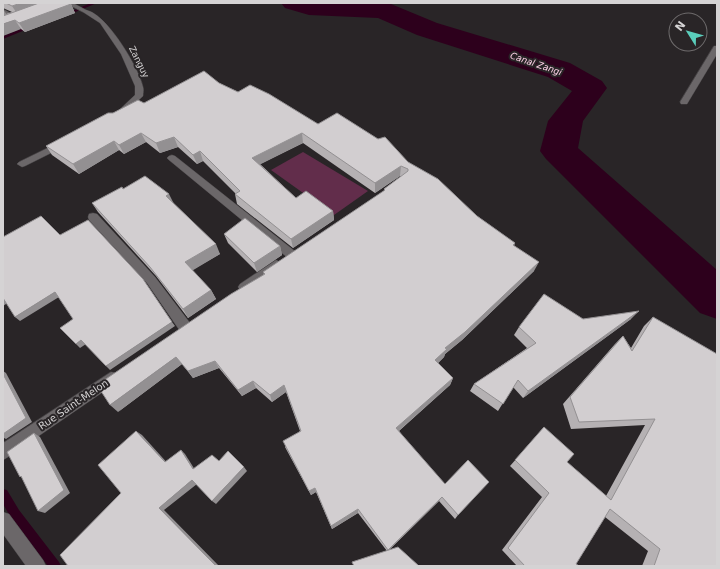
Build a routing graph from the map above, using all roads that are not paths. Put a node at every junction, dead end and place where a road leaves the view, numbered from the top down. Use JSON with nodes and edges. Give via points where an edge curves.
{"nodes":[{"id":1,"x":68,"y":3,"type":"edge"},
{"id":2,"x":3,"y":10,"type":"edge"},
{"id":3,"x":18,"y":19,"type":"edge"},
{"id":4,"x":717,"y":48,"type":"edge"},
{"id":5,"x":684,"y":102,"type":"dead end"},
{"id":6,"x":116,"y":115,"type":"edge"},
{"id":7,"x":72,"y":139,"type":"edge"},
{"id":8,"x":172,"y":158,"type":"dead end"},
{"id":9,"x":22,"y":164,"type":"dead end"},
{"id":10,"x":93,"y":217,"type":"edge"},
{"id":11,"x":305,"y":246,"type":"edge"},
{"id":12,"x":292,"y":255,"type":"junction"},
{"id":13,"x":235,"y":293,"type":"edge"},
{"id":14,"x":198,"y":319,"type":"edge"},
{"id":15,"x":185,"y":327,"type":"junction"},
{"id":16,"x":172,"y":336,"type":"edge"},
{"id":17,"x":120,"y":372,"type":"edge"},
{"id":18,"x":3,"y":452,"type":"edge"},
{"id":19,"x":3,"y":520,"type":"edge"},
{"id":20,"x":37,"y":566,"type":"edge"}],
"edges":[{"from":1,"to":6,"type":"street","name":"Zanguy","via":[[102,22],[125,54],[140,86],[139,96]]},
{"from":2,"to":3,"type":"street"},
{"from":4,"to":5,"type":"street"},
{"from":7,"to":9,"type":"street"},
{"from":8,"to":12,"type":"street"},
{"from":10,"to":15,"type":"street","via":[[151,280]]},
{"from":11,"to":12,"type":"street"},
{"from":12,"to":13,"type":"street"},
{"from":14,"to":15,"type":"street"},
{"from":15,"to":16,"type":"street"},
{"from":17,"to":18,"type":"street","name":"Rue Saint-Melon"},
{"from":19,"to":20,"type":"street"}]}
